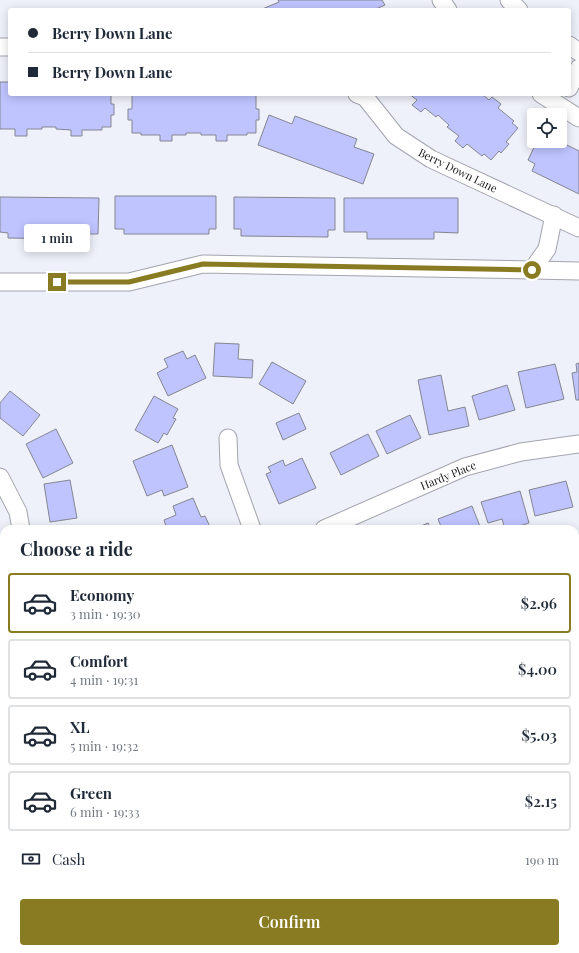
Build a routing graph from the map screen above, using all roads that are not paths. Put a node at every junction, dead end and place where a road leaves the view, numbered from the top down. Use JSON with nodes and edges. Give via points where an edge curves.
{"nodes":[{"id":1,"x":509,"y":0,"type":"edge"},
{"id":2,"x":516,"y":8,"type":"edge"},
{"id":3,"x":579,"y":68,"type":"edge"},
{"id":4,"x":571,"y":84,"type":"edge"},
{"id":5,"x":362,"y":96,"type":"edge"},
{"id":6,"x":548,"y":96,"type":"edge"},
{"id":7,"x":563,"y":100,"type":"edge"},
{"id":8,"x":579,"y":118,"type":"edge"},
{"id":9,"x":554,"y":215,"type":"junction"},
{"id":10,"x":579,"y":228,"type":"edge"},
{"id":11,"x":532,"y":270,"type":"junction"},
{"id":12,"x":579,"y":271,"type":"edge"},
{"id":13,"x":0,"y":282,"type":"edge"},
{"id":14,"x":228,"y":438,"type":"dead end"},
{"id":15,"x":579,"y":444,"type":"edge"},
{"id":16,"x":0,"y":477,"type":"edge"},
{"id":17,"x":20,"y":525,"type":"edge"},
{"id":18,"x":251,"y":525,"type":"edge"},
{"id":19,"x":333,"y":525,"type":"edge"}],
"edges":[{"from":1,"to":2,"type":"street"},
{"from":3,"to":4,"type":"street"},
{"from":5,"to":9,"type":"street","name":"Berry Down Lane","via":[[396,136],[431,158]]},
{"from":6,"to":7,"type":"street"},
{"from":7,"to":8,"type":"street"},
{"from":9,"to":10,"type":"street","name":"Berry Down Lane"},
{"from":9,"to":11,"type":"street","via":[[547,249]]},
{"from":11,"to":12,"type":"street"},
{"from":11,"to":13,"type":"street","via":[[203,264],[129,282]]},
{"from":14,"to":18,"type":"street","via":[[229,465]]},
{"from":15,"to":19,"type":"street","name":"Hardy Place","via":[[520,452],[465,467]]},
{"from":16,"to":17,"type":"street","via":[[18,512]]}]}
